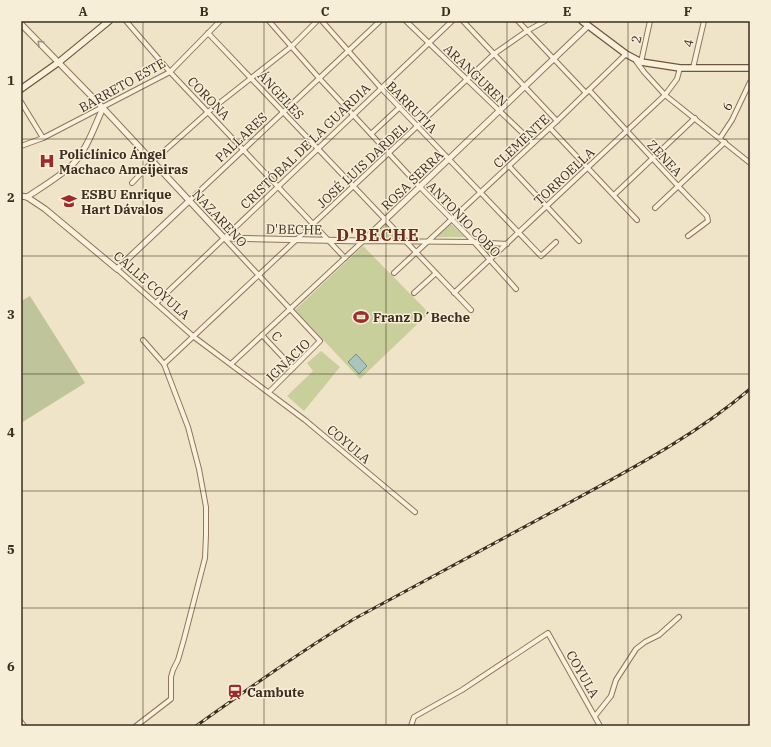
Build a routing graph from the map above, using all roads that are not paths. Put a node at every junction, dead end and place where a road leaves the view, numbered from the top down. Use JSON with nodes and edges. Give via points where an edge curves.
{"nodes":[{"id":1,"x":109,"y":21,"type":"edge"},
{"id":2,"x":126,"y":21,"type":"edge"},
{"id":3,"x":220,"y":21,"type":"edge"},
{"id":4,"x":269,"y":21,"type":"edge"},
{"id":5,"x":316,"y":21,"type":"edge"},
{"id":6,"x":322,"y":21,"type":"edge"},
{"id":7,"x":380,"y":21,"type":"edge"},
{"id":8,"x":406,"y":21,"type":"edge"},
{"id":9,"x":452,"y":21,"type":"edge"},
{"id":10,"x":463,"y":21,"type":"edge"},
{"id":11,"x":518,"y":21,"type":"edge"},
{"id":12,"x":545,"y":21,"type":"edge"},
{"id":13,"x":582,"y":21,"type":"edge"},
{"id":14,"x":650,"y":21,"type":"edge"},
{"id":15,"x":704,"y":21,"type":"edge"},
{"id":16,"x":21,"y":24,"type":"edge"},
{"id":17,"x":588,"y":26,"type":"junction"},
{"id":18,"x":527,"y":31,"type":"junction"},
{"id":19,"x":208,"y":33,"type":"junction"},
{"id":20,"x":428,"y":43,"type":"junction"},
{"id":21,"x":292,"y":46,"type":"junction"},
{"id":22,"x":347,"y":52,"type":"junction"},
{"id":23,"x":494,"y":54,"type":"junction"},
{"id":24,"x":626,"y":54,"type":"junction"},
{"id":25,"x":554,"y":59,"type":"junction"},
{"id":26,"x":638,"y":61,"type":"junction"},
{"id":27,"x":59,"y":62,"type":"junction"},
{"id":28,"x":680,"y":68,"type":"junction"},
{"id":29,"x":693,"y":68,"type":"junction"},
{"id":30,"x":750,"y":68,"type":"edge"},
{"id":31,"x":170,"y":72,"type":"junction"},
{"id":32,"x":252,"y":78,"type":"junction"},
{"id":33,"x":319,"y":78,"type":"junction"},
{"id":34,"x":467,"y":80,"type":"junction"},
{"id":35,"x":750,"y":82,"type":"edge"},
{"id":36,"x":525,"y":86,"type":"junction"},
{"id":37,"x":381,"y":88,"type":"junction"},
{"id":38,"x":21,"y":89,"type":"edge"},
{"id":39,"x":588,"y":91,"type":"junction"},
{"id":40,"x":665,"y":95,"type":"junction"},
{"id":41,"x":21,"y":102,"type":"edge"},
{"id":42,"x":400,"y":107,"type":"junction"},
{"id":43,"x":103,"y":108,"type":"junction"},
{"id":44,"x":499,"y":111,"type":"junction"},
{"id":45,"x":208,"y":112,"type":"junction"},
{"id":46,"x":284,"y":112,"type":"junction"},
{"id":47,"x":353,"y":115,"type":"junction"},
{"id":48,"x":695,"y":118,"type":"junction"},
{"id":49,"x":557,"y":121,"type":"junction"},
{"id":50,"x":417,"y":126,"type":"junction"},
{"id":51,"x":550,"y":128,"type":"junction"},
{"id":52,"x":627,"y":131,"type":"junction"},
{"id":53,"x":371,"y":134,"type":"junction"},
{"id":54,"x":43,"y":138,"type":"junction"},
{"id":55,"x":720,"y":138,"type":"junction"},
{"id":56,"x":725,"y":142,"type":"junction"},
{"id":57,"x":533,"y":143,"type":"junction"},
{"id":58,"x":21,"y":146,"type":"edge"},
{"id":59,"x":244,"y":149,"type":"junction"},
{"id":60,"x":318,"y":149,"type":"junction"},
{"id":61,"x":389,"y":153,"type":"junction"},
{"id":62,"x":652,"y":158,"type":"junction"},
{"id":63,"x":449,"y":159,"type":"junction"},
{"id":64,"x":152,"y":162,"type":"junction"},
{"id":65,"x":750,"y":163,"type":"edge"},
{"id":66,"x":509,"y":166,"type":"junction"},
{"id":67,"x":588,"y":167,"type":"junction"},
{"id":68,"x":132,"y":183,"type":"dead end"},
{"id":69,"x":278,"y":186,"type":"junction"},
{"id":70,"x":353,"y":186,"type":"junction"},
{"id":71,"x":678,"y":186,"type":"junction"},
{"id":72,"x":420,"y":187,"type":"junction"},
{"id":73,"x":480,"y":192,"type":"junction"},
{"id":74,"x":614,"y":195,"type":"junction"},
{"id":75,"x":21,"y":196,"type":"edge"},
{"id":76,"x":27,"y":197,"type":"junction"},
{"id":77,"x":189,"y":201,"type":"junction"},
{"id":78,"x":546,"y":206,"type":"junction"},
{"id":79,"x":655,"y":208,"type":"dead end"},
{"id":80,"x":452,"y":219,"type":"junction"},
{"id":81,"x":385,"y":220,"type":"junction"},
{"id":82,"x":637,"y":220,"type":"dead end"},
{"id":83,"x":314,"y":224,"type":"junction"},
{"id":84,"x":519,"y":233,"type":"junction"},
{"id":85,"x":688,"y":236,"type":"dead end"},
{"id":86,"x":224,"y":238,"type":"junction"},
{"id":87,"x":296,"y":240,"type":"junction"},
{"id":88,"x":329,"y":240,"type":"junction"},
{"id":89,"x":363,"y":241,"type":"junction"},
{"id":90,"x":579,"y":241,"type":"dead end"},
{"id":91,"x":405,"y":242,"type":"junction"},
{"id":92,"x":428,"y":242,"type":"junction"},
{"id":93,"x":474,"y":242,"type":"junction"},
{"id":94,"x":556,"y":242,"type":"dead end"},
{"id":95,"x":507,"y":244,"type":"junction"},
{"id":96,"x":416,"y":253,"type":"junction"},
{"id":97,"x":345,"y":258,"type":"junction"},
{"id":98,"x":490,"y":259,"type":"junction"},
{"id":99,"x":117,"y":269,"type":"junction"},
{"id":100,"x":394,"y":273,"type":"dead end"},
{"id":101,"x":435,"y":274,"type":"junction"},
{"id":102,"x":258,"y":275,"type":"junction"},
{"id":103,"x":516,"y":289,"type":"dead end"},
{"id":104,"x":414,"y":293,"type":"dead end"},
{"id":105,"x":454,"y":293,"type":"junction"},
{"id":106,"x":156,"y":303,"type":"junction"},
{"id":107,"x":290,"y":309,"type":"junction"},
{"id":108,"x":471,"y":310,"type":"dead end"},
{"id":109,"x":262,"y":335,"type":"junction"},
{"id":110,"x":194,"y":336,"type":"junction"},
{"id":111,"x":143,"y":340,"type":"dead end"},
{"id":112,"x":320,"y":341,"type":"joint"},
{"id":113,"x":164,"y":364,"type":"junction"},
{"id":114,"x":231,"y":364,"type":"junction"},
{"id":115,"x":293,"y":368,"type":"junction"},
{"id":116,"x":269,"y":392,"type":"junction"},
{"id":117,"x":415,"y":512,"type":"dead end"},
{"id":118,"x":679,"y":617,"type":"dead end"},
{"id":119,"x":595,"y":716,"type":"junction"},
{"id":120,"x":21,"y":722,"type":"edge"},
{"id":121,"x":24,"y":726,"type":"edge"},
{"id":122,"x":136,"y":726,"type":"edge"},
{"id":123,"x":410,"y":726,"type":"edge"},
{"id":124,"x":600,"y":726,"type":"edge"}],
"edges":[{"from":1,"to":27,"type":"main road"},
{"from":2,"to":31,"type":"street","name":"CORONA"},
{"from":3,"to":19,"type":"street","name":"BARRETO ESTE"},
{"from":4,"to":21,"type":"street","name":"ANTONIO COBO"},
{"from":5,"to":21,"type":"street"},
{"from":6,"to":22,"type":"street","name":"BARRUTIA"},
{"from":7,"to":22,"type":"street","name":"PALLARES"},
{"from":8,"to":20,"type":"street","name":"ARANGUREN"},
{"from":9,"to":20,"type":"street","name":"CRISTÓBAL DE LA GUARDIA"},
{"from":10,"to":23,"type":"street"},
{"from":11,"to":18,"type":"street","name":"ZENEA"},
{"from":12,"to":18,"type":"street","name":"JOSÉ LUIS DARDEL"},
{"from":13,"to":17,"type":"main road"},
{"from":14,"to":26,"type":"street","name":"2"},
{"from":15,"to":29,"type":"street","name":"4"},
{"from":27,"to":16,"type":"street","name":"NAZARENO","one_way":true},
{"from":17,"to":24,"type":"main road"},
{"from":17,"to":25,"type":"street","name":"ROSA SERRA"},
{"from":18,"to":23,"type":"street","name":"JOSÉ LUIS DARDEL"},
{"from":18,"to":25,"type":"street","name":"ZENEA"},
{"from":19,"to":31,"type":"street","name":"BARRETO ESTE"},
{"from":19,"to":32,"type":"street","name":"ÁNGELES"},
{"from":20,"to":34,"type":"street","name":"ARANGUREN"},
{"from":20,"to":37,"type":"street","name":"CRISTÓBAL DE LA GUARDIA"},
{"from":21,"to":32,"type":"street"},
{"from":21,"to":33,"type":"street","name":"ANTONIO COBO"},
{"from":22,"to":33,"type":"street","name":"PALLARES"},
{"from":22,"to":37,"type":"street","name":"BARRUTIA"},
{"from":23,"to":34,"type":"street","name":"JOSÉ LUIS DARDEL"},
{"from":23,"to":36,"type":"street"},
{"from":24,"to":26,"type":"main road"},
{"from":24,"to":39,"type":"street","name":"CLEMENTE"},
{"from":25,"to":36,"type":"street","name":"ROSA SERRA"},
{"from":25,"to":39,"type":"street","name":"ZENEA"},
{"from":26,"to":28,"type":"main road"},
{"from":26,"to":40,"type":"street","via":[[644,72]]},
{"from":27,"to":38,"type":"main road"},
{"from":27,"to":43,"type":"street","name":"NAZARENO"},
{"from":28,"to":29,"type":"main road"},
{"from":28,"to":40,"type":"street","name":"TORROELLA","via":[[677,79]]},
{"from":29,"to":30,"type":"main road"},
{"from":31,"to":43,"type":"street","name":"BARRETO ESTE"},
{"from":31,"to":45,"type":"street","name":"CORONA"},
{"from":32,"to":45,"type":"street"},
{"from":32,"to":46,"type":"street","name":"ÁNGELES"},
{"from":33,"to":46,"type":"street","name":"PALLARES"},
{"from":33,"to":47,"type":"street","name":"ANTONIO COBO"},
{"from":34,"to":44,"type":"street","name":"ARANGUREN"},
{"from":34,"to":50,"type":"street","name":"JOSÉ LUIS DARDEL"},
{"from":35,"to":55,"type":"street","name":"6","via":[[732,120]]},
{"from":36,"to":44,"type":"street","name":"ROSA SERRA"},
{"from":36,"to":49,"type":"street"},
{"from":37,"to":42,"type":"street","name":"BARRUTIA"},
{"from":37,"to":47,"type":"street","name":"CRISTÓBAL DE LA GUARDIA"},
{"from":39,"to":49,"type":"street","name":"CLEMENTE"},
{"from":39,"to":52,"type":"street","name":"ZENEA"},
{"from":40,"to":48,"type":"street"},
{"from":40,"to":52,"type":"street","name":"TORROELLA"},
{"from":41,"to":54,"type":"street"},
{"from":42,"to":50,"type":"street","name":"BARRUTIA"},
{"from":42,"to":53,"type":"street"},
{"from":43,"to":54,"type":"street","name":"BARRETO ESTE"},
{"from":43,"to":64,"type":"street","name":"NAZARENO"},
{"from":43,"to":76,"type":"street","via":[[83,150],[73,164]]},
{"from":44,"to":57,"type":"street","name":"ARANGUREN"},
{"from":44,"to":63,"type":"street","name":"ROSA SERRA"},
{"from":45,"to":59,"type":"street","name":"CORONA"},
{"from":45,"to":64,"type":"street"},
{"from":46,"to":59,"type":"street","name":"PALLARES"},
{"from":46,"to":60,"type":"street","name":"ÁNGELES"},
{"from":47,"to":53,"type":"street","name":"ANTONIO COBO"},
{"from":47,"to":60,"type":"street","name":"CRISTÓBAL DE LA GUARDIA"},
{"from":48,"to":55,"type":"street"},
{"from":48,"to":62,"type":"street"},
{"from":49,"to":51,"type":"street","name":"CLEMENTE"},
{"from":50,"to":61,"type":"street","name":"JOSÉ LUIS DARDEL"},
{"from":50,"to":63,"type":"street","name":"BARRUTIA"},
{"from":51,"to":57,"type":"street","name":"CLEMENTE"},
{"from":51,"to":67,"type":"street"},
{"from":52,"to":62,"type":"street","name":"ZENEA"},
{"from":52,"to":67,"type":"street","name":"TORROELLA"},
{"from":53,"to":61,"type":"street","name":"ANTONIO COBO"},
{"from":54,"to":58,"type":"street","name":"BARRETO ESTE"},
{"from":55,"to":56,"type":"street"},
{"from":56,"to":65,"type":"street"},
{"from":56,"to":71,"type":"street"},
{"from":57,"to":66,"type":"street","name":"CLEMENTE"},
{"from":59,"to":69,"type":"street","name":"CORONA"},
{"from":59,"to":77,"type":"street","name":"PALLARES"},
{"from":60,"to":69,"type":"street","name":"CRISTÓBAL DE LA GUARDIA"},
{"from":60,"to":70,"type":"street","name":"ÁNGELES"},
{"from":61,"to":70,"type":"street","name":"JOSÉ LUIS DARDEL"},
{"from":61,"to":72,"type":"street","name":"ANTONIO COBO"},
{"from":62,"to":71,"type":"street","name":"ZENEA"},
{"from":62,"to":74,"type":"street"},
{"from":63,"to":72,"type":"street","name":"ROSA SERRA"},
{"from":63,"to":73,"type":"street","name":"BARRUTIA"},
{"from":64,"to":68,"type":"street"},
{"from":64,"to":77,"type":"street","name":"NAZARENO"},
{"from":66,"to":73,"type":"street","name":"CLEMENTE"},
{"from":66,"to":78,"type":"street"},
{"from":67,"to":74,"type":"street"},
{"from":67,"to":78,"type":"street","name":"TORROELLA"},
{"from":69,"to":83,"type":"street","name":"CORONA"},
{"from":69,"to":86,"type":"street","name":"CRISTÓBAL DE LA GUARDIA"},
{"from":70,"to":81,"type":"street","name":"ÁNGELES"},
{"from":70,"to":83,"type":"street","name":"JOSÉ LUIS DARDEL"},
{"from":71,"to":79,"type":"street"},
{"from":71,"to":85,"type":"street","name":"ZENEA","via":[[707,216],[708,221]]},
{"from":72,"to":80,"type":"street","name":"ANTONIO COBO"},
{"from":72,"to":81,"type":"street","name":"ROSA SERRA"},
{"from":73,"to":80,"type":"street","name":"CLEMENTE"},
{"from":73,"to":84,"type":"street","name":"BARRUTIA"},
{"from":74,"to":82,"type":"street"},
{"from":75,"to":76,"type":"street","name":"CALLE COYULA"},
{"from":76,"to":99,"type":"street","name":"CALLE COYULA"},
{"from":77,"to":86,"type":"street","name":"NAZARENO"},
{"from":77,"to":99,"type":"street","name":"PALLARES"},
{"from":78,"to":84,"type":"street","name":"TORROELLA"},
{"from":78,"to":90,"type":"street"},
{"from":80,"to":92,"type":"street","name":"CLEMENTE"},
{"from":80,"to":93,"type":"street","name":"ANTONIO COBO"},
{"from":81,"to":89,"type":"street","name":"ROSA SERRA"},
{"from":81,"to":91,"type":"street","name":"ÁNGELES"},
{"from":83,"to":87,"type":"street","name":"JOSÉ LUIS DARDEL"},
{"from":83,"to":88,"type":"street","name":"CORONA"},
{"from":84,"to":94,"type":"street","name":"BARRUTIA","via":[[541,256]]},
{"from":84,"to":95,"type":"street","name":"TORROELLA"},
{"from":86,"to":87,"type":"street","name":"D'BECHE"},
{"from":86,"to":102,"type":"street","name":"NAZARENO"},
{"from":86,"to":106,"type":"street","name":"CRISTÓBAL DE LA GUARDIA"},
{"from":87,"to":88,"type":"street","name":"D'BECHE"},
{"from":87,"to":102,"type":"street","name":"JOSÉ LUIS DARDEL"},
{"from":88,"to":89,"type":"street","name":"D'BECHE"},
{"from":88,"to":97,"type":"street","name":"CORONA"},
{"from":89,"to":91,"type":"street","name":"D'BECHE"},
{"from":89,"to":97,"type":"street","name":"ROSA SERRA"},
{"from":91,"to":92,"type":"street","name":"D'BECHE"},
{"from":91,"to":96,"type":"street","name":"ÁNGELES"},
{"from":92,"to":93,"type":"street","name":"D'BECHE"},
{"from":92,"to":96,"type":"street","name":"CLEMENTE"},
{"from":93,"to":95,"type":"street","name":"D'BECHE"},
{"from":93,"to":98,"type":"street","name":"ANTONIO COBO"},
{"from":95,"to":98,"type":"street","name":"TORROELLA"},
{"from":96,"to":100,"type":"street","name":"CLEMENTE"},
{"from":96,"to":101,"type":"street","name":"ÁNGELES"},
{"from":97,"to":107,"type":"street","name":"ROSA SERRA"},
{"from":98,"to":103,"type":"street","name":"ANTONIO COBO"},
{"from":98,"to":105,"type":"street","name":"TORROELLA"},
{"from":99,"to":106,"type":"street","name":"CALLE COYULA"},
{"from":101,"to":104,"type":"street"},
{"from":101,"to":105,"type":"street","name":"ÁNGELES"},
{"from":102,"to":107,"type":"street","name":"NAZARENO"},
{"from":102,"to":110,"type":"street","name":"JOSÉ LUIS DARDEL"},
{"from":105,"to":108,"type":"street","name":"ÁNGELES"},
{"from":106,"to":110,"type":"street","name":"CALLE COYULA"},
{"from":107,"to":109,"type":"street","name":"ROSA SERRA"},
{"from":107,"to":112,"type":"street","name":"NAZARENO"},
{"from":109,"to":114,"type":"street","name":"ROSA SERRA"},
{"from":109,"to":115,"type":"street","name":"C"},
{"from":110,"to":113,"type":"street","name":"JOSÉ LUIS DARDEL"},
{"from":110,"to":114,"type":"street","name":"CALLE COYULA"},
{"from":111,"to":113,"type":"street"},
{"from":112,"to":115,"type":"street","name":"IGNACIO"},
{"from":113,"to":122,"type":"street","via":[[188,427],[199,469],[206,507],[205,558],[178,660],[172,670],[171,699]]},
{"from":114,"to":116,"type":"street","name":"CALLE COYULA"},
{"from":115,"to":116,"type":"street","name":"IGNACIO"},
{"from":116,"to":117,"type":"street","name":"COYULA"},
{"from":118,"to":119,"type":"street","via":[[659,635],[636,649],[616,680],[611,696]]},
{"from":119,"to":123,"type":"street","name":"COYULA","via":[[548,633],[462,690],[414,717]]},
{"from":119,"to":124,"type":"street","name":"COYULA"},
{"from":120,"to":121,"type":"street"}]}
